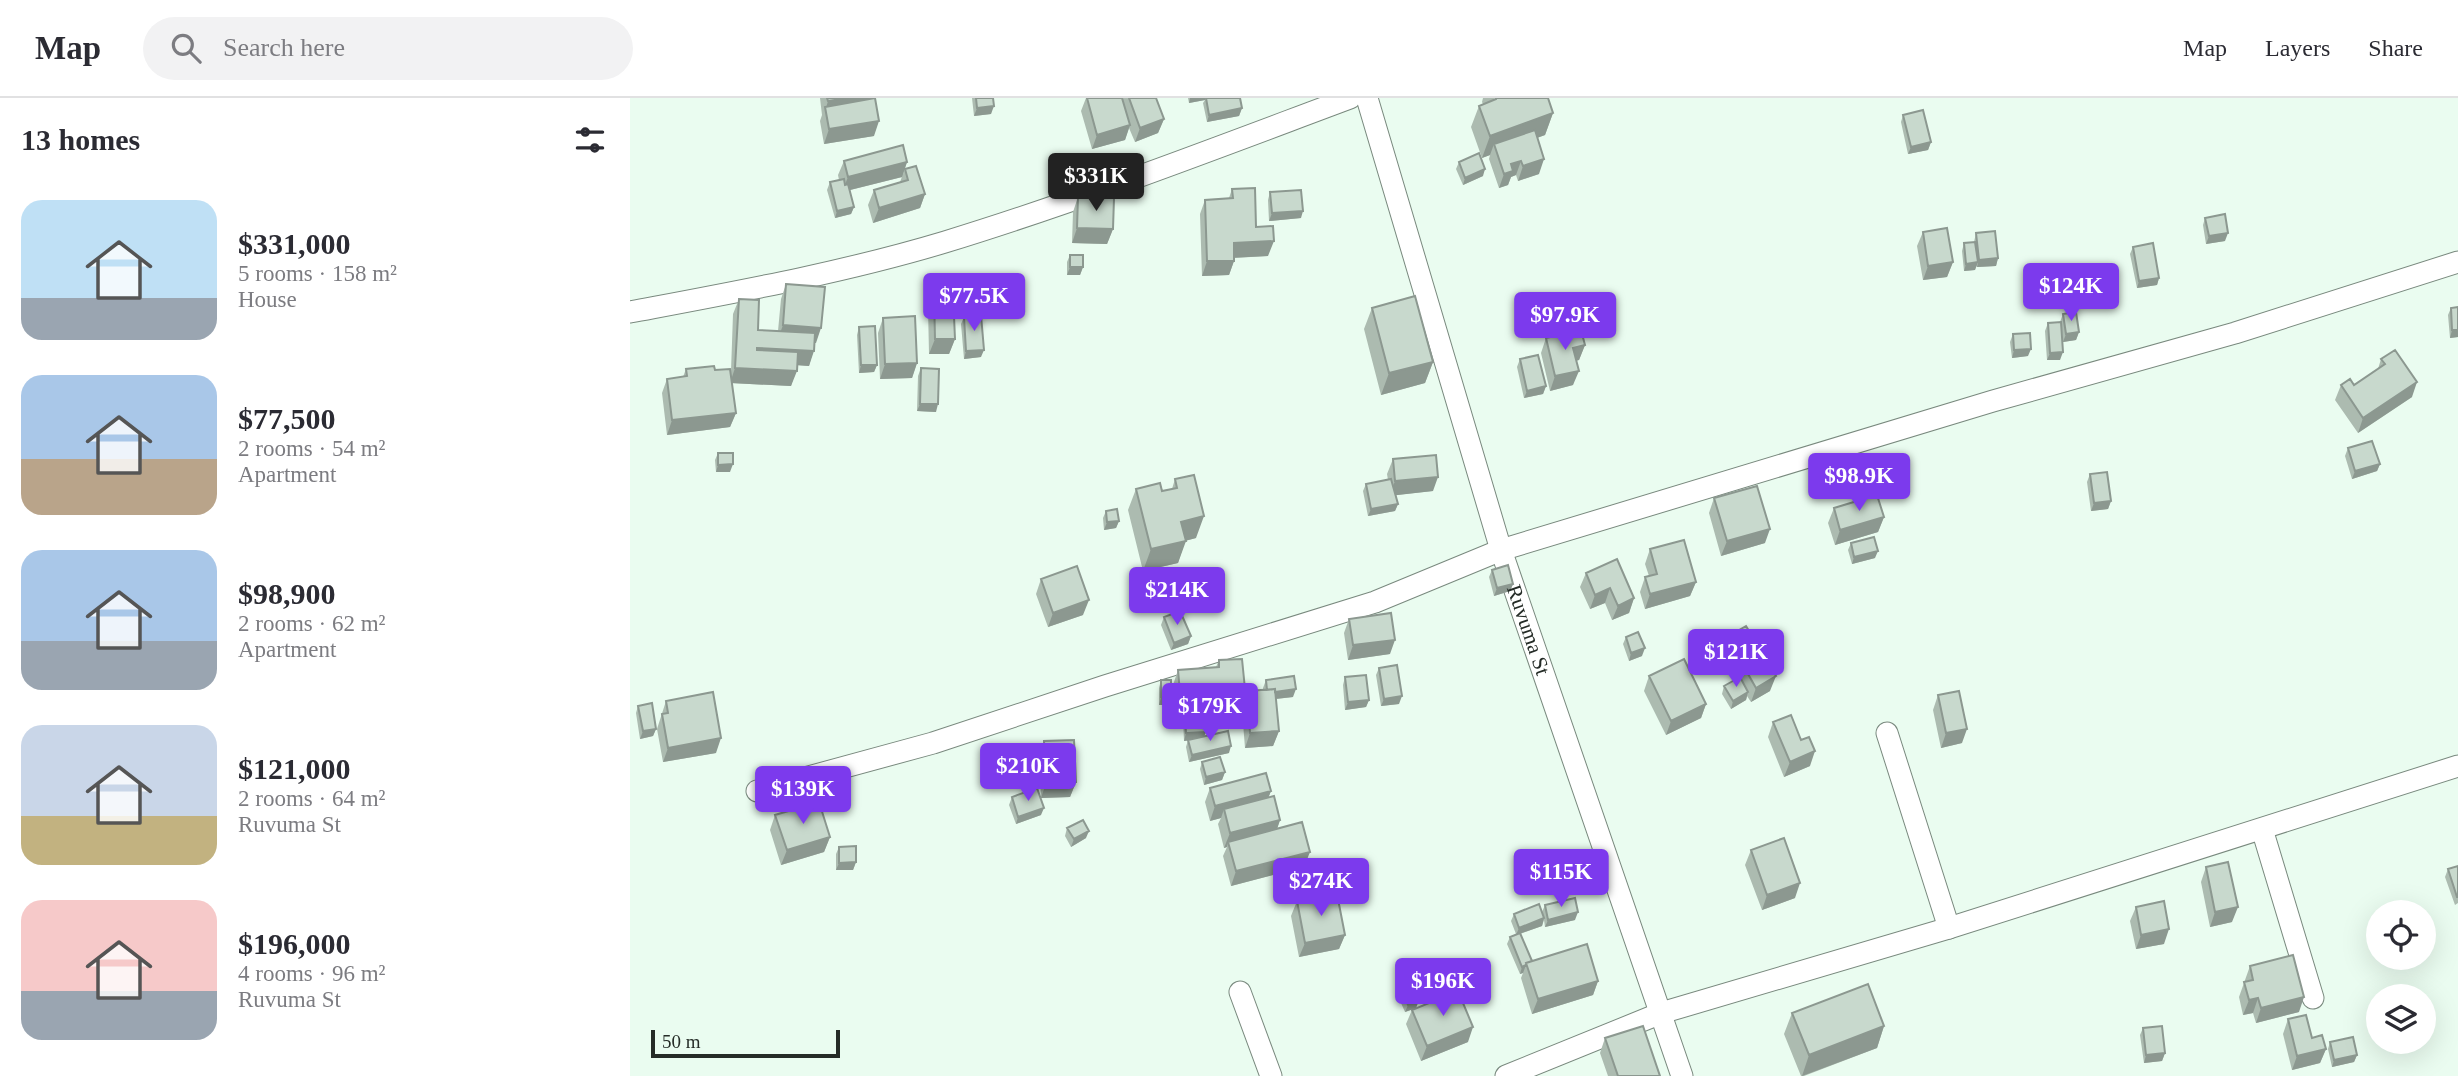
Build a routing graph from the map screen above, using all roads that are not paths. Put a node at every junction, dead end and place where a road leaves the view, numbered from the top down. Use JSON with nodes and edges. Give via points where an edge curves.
{"nodes":[{"id":1,"x":1350,"y":98,"type":"edge"},
{"id":2,"x":1367,"y":98,"type":"edge"},
{"id":3,"x":2458,"y":262,"type":"edge"},
{"id":4,"x":630,"y":312,"type":"edge"},
{"id":5,"x":1501,"y":550,"type":"junction"},
{"id":6,"x":1887,"y":733,"type":"dead end"},
{"id":7,"x":2458,"y":766,"type":"edge"},
{"id":8,"x":757,"y":791,"type":"dead end"},
{"id":9,"x":2262,"y":829,"type":"junction"},
{"id":10,"x":1949,"y":929,"type":"junction"},
{"id":11,"x":1240,"y":992,"type":"dead end"},
{"id":12,"x":2313,"y":998,"type":"dead end"},
{"id":13,"x":1661,"y":1013,"type":"junction"},
{"id":14,"x":1271,"y":1076,"type":"edge"},
{"id":15,"x":1506,"y":1076,"type":"edge"},
{"id":16,"x":1682,"y":1076,"type":"edge"}],
"edges":[{"from":1,"to":4,"type":"street","via":[[1091,194],[943,242],[798,280]]},
{"from":2,"to":5,"type":"street","name":"Ruvuma St"},
{"from":3,"to":5,"type":"street","via":[[2235,333]]},
{"from":5,"to":8,"type":"street","via":[[1376,602],[933,743]]},
{"from":5,"to":13,"type":"street","name":"Ruvuma St"},
{"from":6,"to":10,"type":"street"},
{"from":7,"to":9,"type":"street"},
{"from":9,"to":10,"type":"street"},
{"from":9,"to":12,"type":"street"},
{"from":10,"to":13,"type":"street"},
{"from":11,"to":14,"type":"street"},
{"from":13,"to":15,"type":"street"},
{"from":13,"to":16,"type":"street","name":"Ruvuma St"}]}
